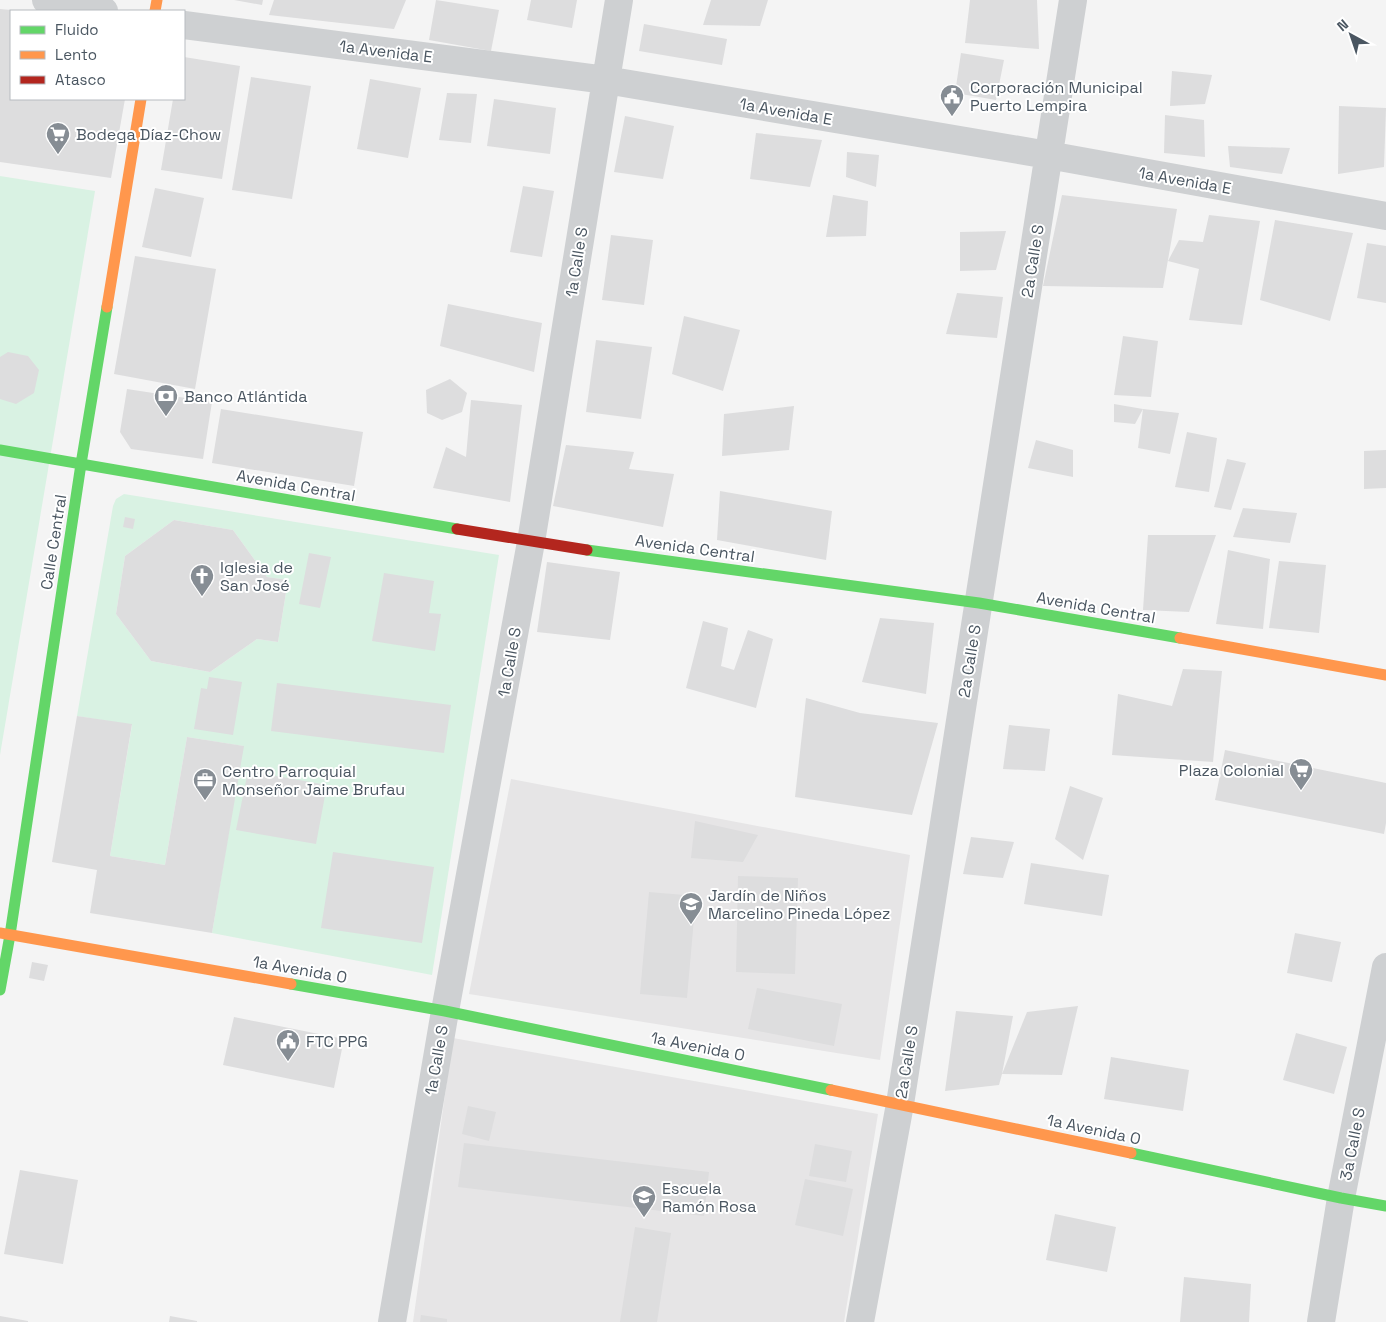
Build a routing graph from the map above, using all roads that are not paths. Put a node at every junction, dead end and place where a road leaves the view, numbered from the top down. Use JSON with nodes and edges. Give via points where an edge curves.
{"nodes":[{"id":1,"x":46,"y":0,"type":"edge"},
{"id":2,"x":619,"y":0,"type":"edge"},
{"id":3,"x":1073,"y":0,"type":"edge"},
{"id":4,"x":99,"y":10,"type":"edge"},
{"id":5,"x":185,"y":25,"type":"edge"},
{"id":6,"x":606,"y":80,"type":"junction"},
{"id":7,"x":141,"y":100,"type":"edge"},
{"id":8,"x":1048,"y":155,"type":"junction"},
{"id":9,"x":1386,"y":216,"type":"edge"},
{"id":10,"x":0,"y":450,"type":"edge"},
{"id":11,"x":81,"y":464,"type":"junction"},
{"id":12,"x":531,"y":542,"type":"junction"},
{"id":13,"x":978,"y":603,"type":"junction"},
{"id":14,"x":1386,"y":675,"type":"edge"},
{"id":15,"x":5,"y":934,"type":"edge"},
{"id":16,"x":1386,"y":967,"type":"edge"},
{"id":17,"x":0,"y":990,"type":"edge"},
{"id":18,"x":444,"y":1011,"type":"junction"},
{"id":19,"x":900,"y":1104,"type":"junction"},
{"id":20,"x":1341,"y":1198,"type":"junction"},
{"id":21,"x":1386,"y":1206,"type":"edge"},
{"id":22,"x":392,"y":1322,"type":"edge"},
{"id":23,"x":860,"y":1322,"type":"edge"},
{"id":24,"x":1321,"y":1322,"type":"edge"}],
"edges":[{"from":1,"to":4,"type":"street"},
{"from":2,"to":6,"type":"street","name":"1a Calle S"},
{"from":3,"to":8,"type":"street","name":"2a Calle S"},
{"from":5,"to":6,"type":"street","name":"1a Avenida E"},
{"from":6,"to":8,"type":"street","name":"1a Avenida E"},
{"from":6,"to":12,"type":"street","name":"1a Calle S"},
{"from":7,"to":11,"type":"street","name":"Calle Central"},
{"from":8,"to":9,"type":"street","name":"1a Avenida E"},
{"from":8,"to":13,"type":"street","name":"2a Calle S"},
{"from":10,"to":11,"type":"street","name":"Avenida Central"},
{"from":11,"to":12,"type":"street","name":"Avenida Central"},
{"from":11,"to":15,"type":"street","name":"Calle Central"},
{"from":12,"to":13,"type":"street","name":"Avenida Central"},
{"from":12,"to":18,"type":"street","name":"1a Calle S"},
{"from":13,"to":14,"type":"street","name":"Avenida Central"},
{"from":13,"to":19,"type":"street","name":"2a Calle S"},
{"from":15,"to":17,"type":"street","name":"Calle Central"},
{"from":15,"to":18,"type":"street","name":"1a Avenida O"},
{"from":16,"to":20,"type":"street","name":"3a Calle S"},
{"from":18,"to":19,"type":"street","name":"1a Avenida O"},
{"from":18,"to":22,"type":"street","name":"1a Calle S"},
{"from":19,"to":20,"type":"street","name":"1a Avenida O"},
{"from":19,"to":23,"type":"street","name":"2a Calle S"},
{"from":20,"to":21,"type":"street","name":"1a Avenida O"},
{"from":20,"to":24,"type":"street","name":"3a Calle S"}]}
